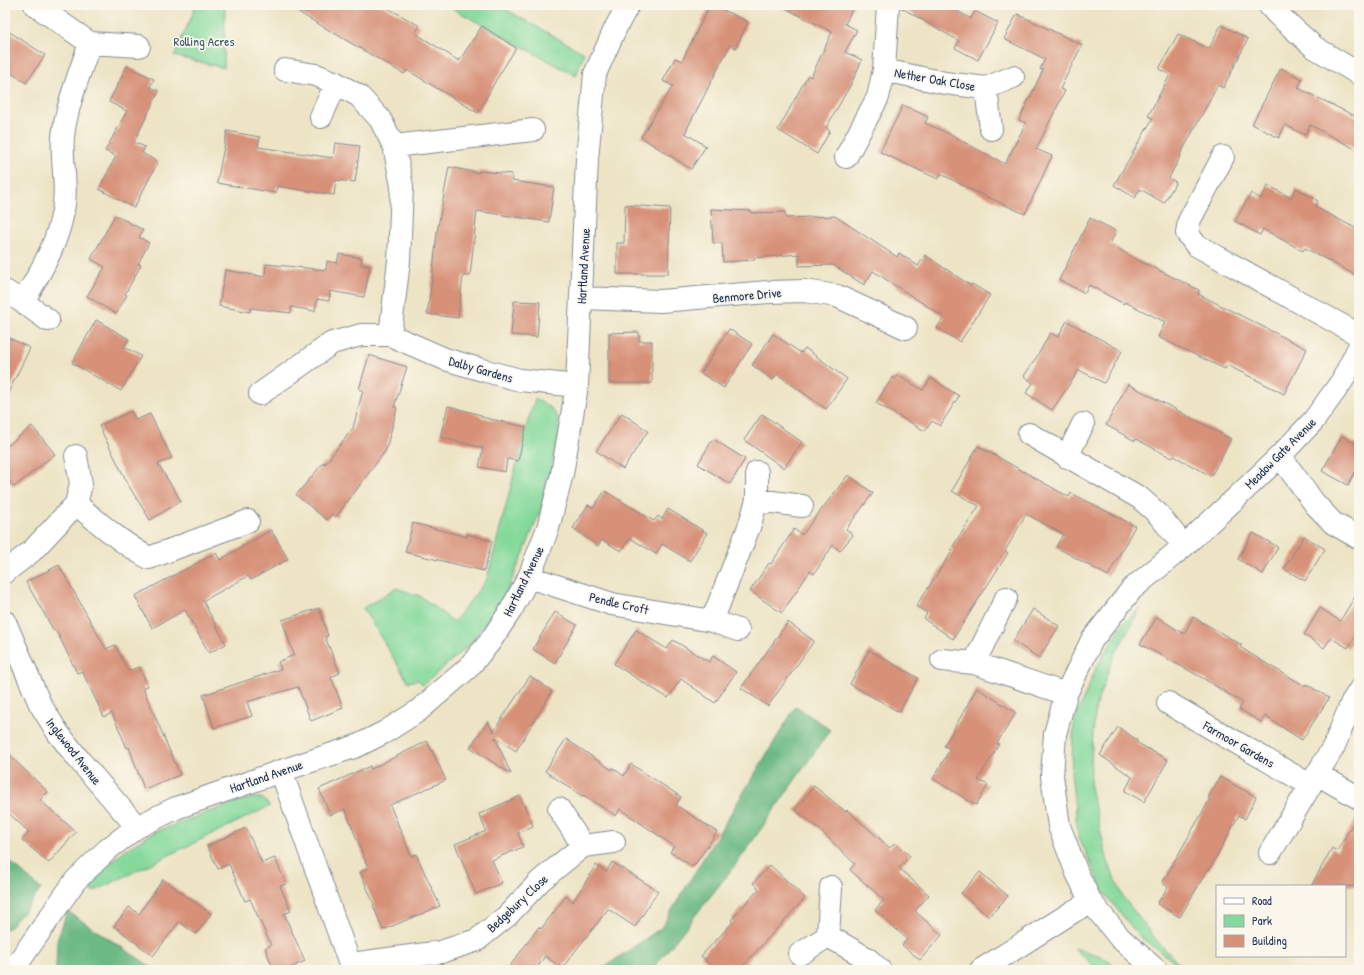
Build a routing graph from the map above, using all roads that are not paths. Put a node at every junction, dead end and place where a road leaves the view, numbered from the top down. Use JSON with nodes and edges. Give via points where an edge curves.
{"nodes":[{"id":1,"x":35,"y":5,"type":"edge"},
{"id":2,"x":628,"y":5,"type":"edge"},
{"id":3,"x":888,"y":5,"type":"edge"},
{"id":4,"x":1269,"y":5,"type":"edge"},
{"id":5,"x":90,"y":43,"type":"junction"},
{"id":6,"x":139,"y":46,"type":"dead end"},
{"id":7,"x":285,"y":70,"type":"dead end"},
{"id":8,"x":884,"y":70,"type":"junction"},
{"id":9,"x":1359,"y":74,"type":"edge"},
{"id":10,"x":1013,"y":77,"type":"dead end"},
{"id":11,"x":336,"y":83,"type":"junction"},
{"id":12,"x":986,"y":88,"type":"junction"},
{"id":13,"x":321,"y":117,"type":"dead end"},
{"id":14,"x":991,"y":129,"type":"dead end"},
{"id":15,"x":533,"y":130,"type":"dead end"},
{"id":16,"x":394,"y":146,"type":"junction"},
{"id":17,"x":846,"y":157,"type":"dead end"},
{"id":18,"x":1223,"y":157,"type":"dead end"},
{"id":19,"x":14,"y":297,"type":"edge"},
{"id":20,"x":581,"y":298,"type":"junction"},
{"id":21,"x":48,"y":320,"type":"dead end"},
{"id":22,"x":906,"y":328,"type":"dead end"},
{"id":23,"x":390,"y":335,"type":"junction"},
{"id":24,"x":1359,"y":335,"type":"edge"},
{"id":25,"x":1359,"y":346,"type":"edge"},
{"id":26,"x":577,"y":386,"type":"junction"},
{"id":27,"x":260,"y":394,"type":"dead end"},
{"id":28,"x":1083,"y":424,"type":"dead end"},
{"id":29,"x":1029,"y":434,"type":"dead end"},
{"id":30,"x":76,"y":456,"type":"dead end"},
{"id":31,"x":1280,"y":456,"type":"junction"},
{"id":32,"x":1067,"y":457,"type":"junction"},
{"id":33,"x":757,"y":472,"type":"dead end"},
{"id":34,"x":756,"y":500,"type":"junction"},
{"id":35,"x":76,"y":504,"type":"junction"},
{"id":36,"x":802,"y":506,"type":"dead end"},
{"id":37,"x":248,"y":521,"type":"dead end"},
{"id":38,"x":1359,"y":538,"type":"edge"},
{"id":39,"x":1184,"y":546,"type":"junction"},
{"id":40,"x":5,"y":572,"type":"edge"},
{"id":41,"x":529,"y":577,"type":"junction"},
{"id":42,"x":1006,"y":598,"type":"dead end"},
{"id":43,"x":712,"y":621,"type":"junction"},
{"id":44,"x":5,"y":622,"type":"edge"},
{"id":45,"x":738,"y":630,"type":"dead end"},
{"id":46,"x":942,"y":660,"type":"dead end"},
{"id":47,"x":974,"y":663,"type":"junction"},
{"id":48,"x":1359,"y":690,"type":"edge"},
{"id":49,"x":1066,"y":694,"type":"junction"},
{"id":50,"x":1168,"y":703,"type":"dead end"},
{"id":51,"x":282,"y":770,"type":"junction"},
{"id":52,"x":1314,"y":780,"type":"junction"},
{"id":53,"x":1359,"y":798,"type":"edge"},
{"id":54,"x":560,"y":809,"type":"dead end"},
{"id":55,"x":137,"y":827,"type":"junction"},
{"id":56,"x":614,"y":842,"type":"dead end"},
{"id":57,"x":583,"y":846,"type":"junction"},
{"id":58,"x":1270,"y":853,"type":"dead end"},
{"id":59,"x":830,"y":887,"type":"dead end"},
{"id":60,"x":1091,"y":902,"type":"junction"},
{"id":61,"x":828,"y":936,"type":"junction"},
{"id":62,"x":800,"y":954,"type":"dead end"},
{"id":63,"x":352,"y":967,"type":"edge"},
{"id":64,"x":13,"y":970,"type":"edge"},
{"id":65,"x":880,"y":970,"type":"edge"},
{"id":66,"x":980,"y":970,"type":"edge"},
{"id":67,"x":1156,"y":970,"type":"edge"}],
"edges":[{"from":1,"to":5,"type":"street"},
{"from":2,"to":20,"type":"street","name":"Hartland Avenue","via":[[595,74],[587,159]]},
{"from":3,"to":8,"type":"street","name":"Nether Oak Close"},
{"from":4,"to":9,"type":"street","via":[[1314,47]]},
{"from":5,"to":6,"type":"street"},
{"from":5,"to":19,"type":"street","via":[[71,100],[63,137],[65,203],[58,234],[40,272]]},
{"from":7,"to":11,"type":"street","via":[[316,75]]},
{"from":8,"to":12,"type":"street","name":"Nether Oak Close","via":[[946,83]]},
{"from":8,"to":17,"type":"street","name":"Nether Oak Close","via":[[878,97]]},
{"from":10,"to":12,"type":"street","name":"Nether Oak Close"},
{"from":11,"to":13,"type":"street"},
{"from":11,"to":16,"type":"street","via":[[359,96],[380,119]]},
{"from":12,"to":14,"type":"street","name":"Nether Oak Close"},
{"from":15,"to":16,"type":"street"},
{"from":16,"to":23,"type":"street","via":[[402,194],[399,261]]},
{"from":18,"to":24,"type":"street","via":[[1189,221],[1187,233],[1196,245]]},
{"from":19,"to":21,"type":"street"},
{"from":20,"to":22,"type":"street","name":"Benmore Drive","via":[[661,301],[804,291],[837,296]]},
{"from":20,"to":26,"type":"street","name":"Hartland Avenue"},
{"from":23,"to":26,"type":"street","name":"Dalby Gardens","via":[[445,359],[486,371],[520,380]]},
{"from":23,"to":27,"type":"street","name":"Dalby Gardens","via":[[361,335],[332,343]]},
{"from":25,"to":31,"type":"street","name":"Meadow Gate Avenue","via":[[1342,381],[1319,414]]},
{"from":26,"to":41,"type":"street","name":"Hartland Avenue","via":[[562,474],[548,528]]},
{"from":28,"to":32,"type":"street"},
{"from":29,"to":32,"type":"street"},
{"from":30,"to":35,"type":"street","via":[[81,484]]},
{"from":31,"to":38,"type":"street","via":[[1314,504],[1333,523]]},
{"from":31,"to":39,"type":"street","name":"Meadow Gate Avenue"},
{"from":32,"to":39,"type":"street","via":[[1140,498],[1158,514]]},
{"from":33,"to":34,"type":"street"},
{"from":34,"to":36,"type":"street"},
{"from":34,"to":43,"type":"street"},
{"from":35,"to":37,"type":"street","via":[[116,537],[149,558]]},
{"from":35,"to":40,"type":"street","via":[[32,551]]},
{"from":39,"to":49,"type":"street","name":"Meadow Gate Avenue","via":[[1132,589],[1092,640]]},
{"from":41,"to":43,"type":"street","name":"Pendle Croft","via":[[612,604]]},
{"from":41,"to":51,"type":"street","name":"Hartland Avenue","via":[[489,643],[468,668],[418,711],[357,746]]},
{"from":42,"to":47,"type":"street"},
{"from":43,"to":45,"type":"street","name":"Pendle Croft"},
{"from":44,"to":55,"type":"street","name":"Inglewood Avenue","via":[[40,704],[58,733]]},
{"from":46,"to":47,"type":"street"},
{"from":47,"to":49,"type":"street"},
{"from":48,"to":52,"type":"street","via":[[1334,746]]},
{"from":49,"to":60,"type":"street","name":"Meadow Gate Avenue","via":[[1055,734],[1052,776],[1059,826]]},
{"from":50,"to":52,"type":"street","name":"Farmoor Gardens"},
{"from":51,"to":55,"type":"street","name":"Hartland Avenue","via":[[176,808]]},
{"from":51,"to":63,"type":"street","name":"Bedgebury Close"},
{"from":52,"to":53,"type":"street","name":"Farmoor Gardens"},
{"from":52,"to":58,"type":"street"},
{"from":54,"to":57,"type":"street"},
{"from":55,"to":64,"type":"street","name":"Hartland Avenue","via":[[108,849],[75,881]]},
{"from":56,"to":57,"type":"street"},
{"from":57,"to":63,"type":"street","name":"Bedgebury Close","via":[[540,881],[506,916],[477,940],[441,952]]},
{"from":59,"to":61,"type":"street"},
{"from":60,"to":66,"type":"street"},
{"from":60,"to":67,"type":"street","name":"Meadow Gate Avenue","via":[[1120,938]]},
{"from":61,"to":62,"type":"street"},
{"from":61,"to":65,"type":"street","via":[[868,959]]}]}
